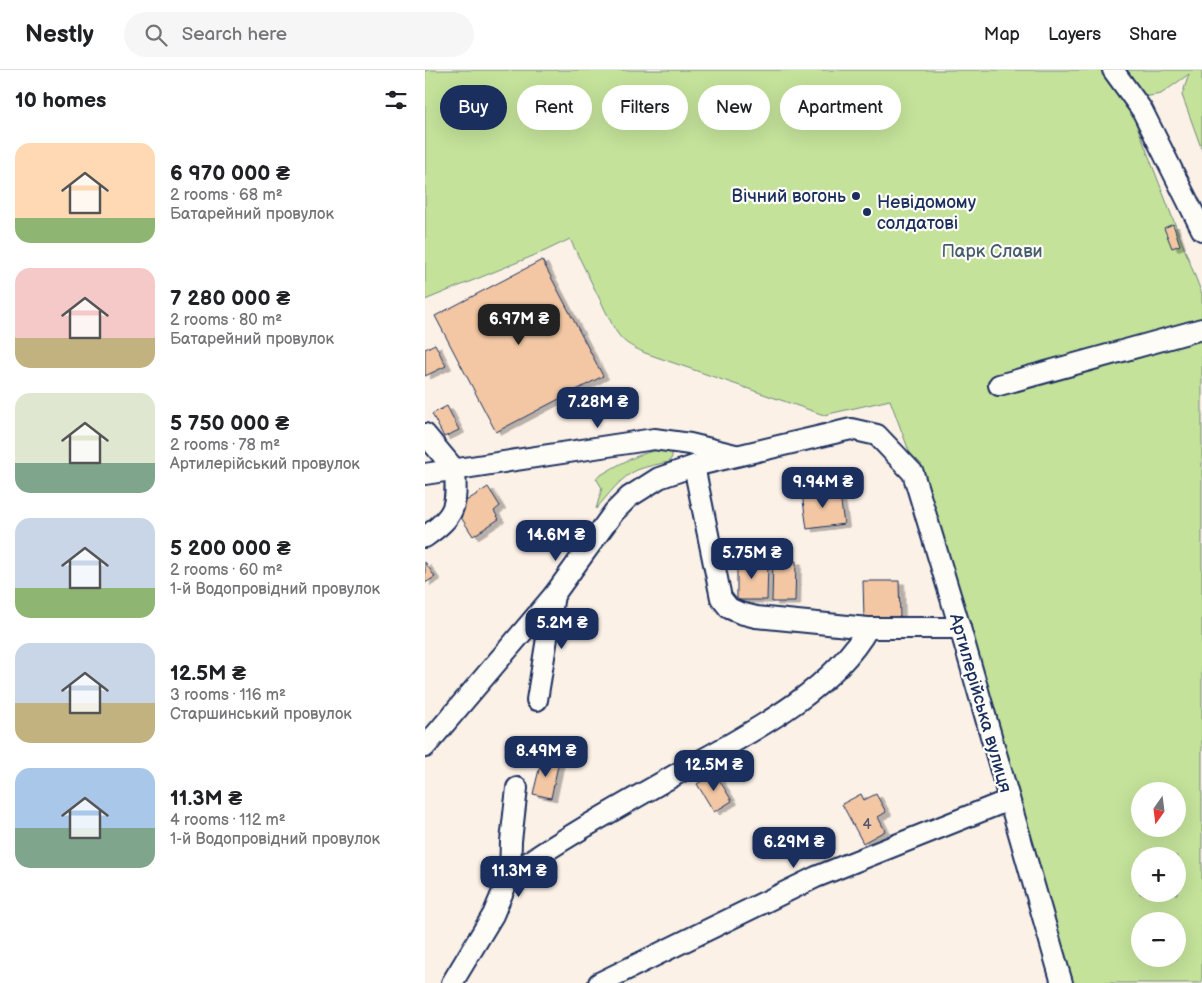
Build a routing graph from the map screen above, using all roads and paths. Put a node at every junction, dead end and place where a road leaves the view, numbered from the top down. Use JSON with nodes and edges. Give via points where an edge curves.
{"nodes":[{"id":1,"x":1113,"y":70,"type":"edge"},
{"id":2,"x":1202,"y":230,"type":"edge"},
{"id":3,"x":1202,"y":329,"type":"edge"},
{"id":4,"x":999,"y":385,"type":"dead end"},
{"id":5,"x":425,"y":434,"type":"edge"},
{"id":6,"x":739,"y":456,"type":"junction"},
{"id":7,"x":694,"y":466,"type":"junction"},
{"id":8,"x":455,"y":470,"type":"junction"},
{"id":9,"x":425,"y":474,"type":"edge"},
{"id":10,"x":425,"y":537,"type":"edge"},
{"id":11,"x":554,"y":595,"type":"junction"},
{"id":12,"x":868,"y":628,"type":"junction"},
{"id":13,"x":960,"y":628,"type":"junction"},
{"id":14,"x":537,"y":700,"type":"dead end"},
{"id":15,"x":425,"y":747,"type":"edge"},
{"id":16,"x":517,"y":788,"type":"dead end"},
{"id":17,"x":1009,"y":800,"type":"junction"},
{"id":18,"x":510,"y":875,"type":"junction"},
{"id":19,"x":452,"y":983,"type":"edge"},
{"id":20,"x":599,"y":983,"type":"edge"},
{"id":21,"x":1062,"y":983,"type":"edge"}],
"edges":[{"from":1,"to":2,"type":"street","via":[[1142,110]]},
{"from":3,"to":4,"type":"street"},
{"from":5,"to":8,"type":"street"},
{"from":6,"to":7,"type":"street"},
{"from":6,"to":8,"type":"street","via":[[654,439]]},
{"from":6,"to":13,"type":"street","name":"Артилерійська вулиця","via":[[851,429],[877,435],[913,473]]},
{"from":7,"to":11,"type":"street","via":[[659,478],[629,497],[614,512]]},
{"from":7,"to":12,"type":"street","via":[[721,598],[729,608],[755,617]]},
{"from":8,"to":9,"type":"street"},
{"from":8,"to":10,"type":"street","via":[[457,496],[451,514]]},
{"from":11,"to":14,"type":"street"},
{"from":11,"to":15,"type":"street"},
{"from":12,"to":13,"type":"street"},
{"from":12,"to":18,"type":"street","via":[[843,661],[807,695]]},
{"from":13,"to":17,"type":"street","name":"Артилерійська вулиця"},
{"from":16,"to":18,"type":"street"},
{"from":17,"to":20,"type":"street","via":[[816,877]]},
{"from":17,"to":21,"type":"street","name":"Артилерійська вулиця"},
{"from":18,"to":19,"type":"street","via":[[493,915]]}]}
